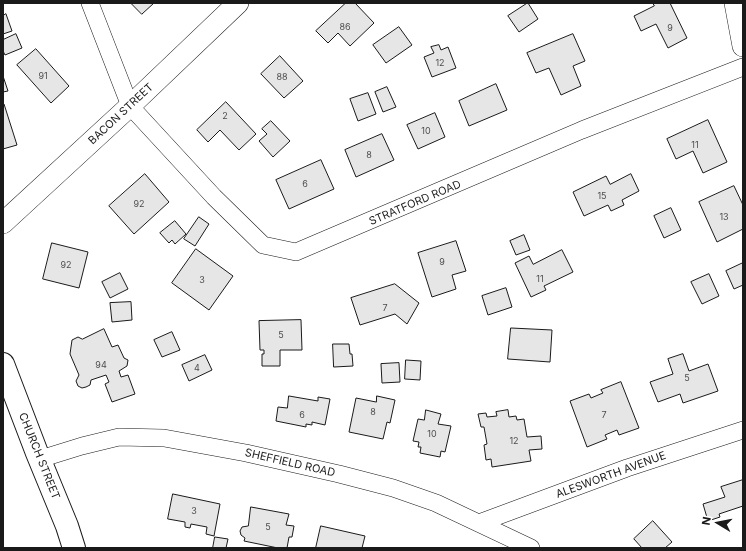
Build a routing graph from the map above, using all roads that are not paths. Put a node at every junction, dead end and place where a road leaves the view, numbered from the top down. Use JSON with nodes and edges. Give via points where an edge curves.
{"nodes":[{"id":1,"x":90,"y":3,"type":"edge"},
{"id":2,"x":238,"y":3,"type":"edge"},
{"id":3,"x":735,"y":3,"type":"edge"},
{"id":4,"x":743,"y":46,"type":"edge"},
{"id":5,"x":743,"y":67,"type":"edge"},
{"id":6,"x":130,"y":106,"type":"junction"},
{"id":7,"x":3,"y":223,"type":"edge"},
{"id":8,"x":3,"y":364,"type":"edge"},
{"id":9,"x":743,"y":430,"type":"edge"},
{"id":10,"x":40,"y":459,"type":"junction"},
{"id":11,"x":479,"y":523,"type":"junction"},
{"id":12,"x":74,"y":548,"type":"edge"},
{"id":13,"x":531,"y":548,"type":"edge"}],
"edges":[{"from":1,"to":6,"type":"street"},
{"from":2,"to":6,"type":"street","name":"BACON STREET"},
{"from":3,"to":4,"type":"street"},
{"from":5,"to":6,"type":"street","name":"STRATFORD ROAD","via":[[582,130],[296,252],[263,245],[214,197]]},
{"from":6,"to":7,"type":"street","name":"BACON STREET"},
{"from":8,"to":10,"type":"main road","name":"CHURCH STREET"},
{"from":9,"to":11,"type":"street","name":"ALESWORTH AVENUE","via":[[627,468]]},
{"from":10,"to":11,"type":"street","name":"SHEFFIELD ROAD","via":[[119,437],[164,438],[246,452],[393,488],[436,503]]},
{"from":10,"to":12,"type":"main road","name":"CHURCH STREET"},
{"from":11,"to":13,"type":"street","name":"SHEFFIELD ROAD"}]}
